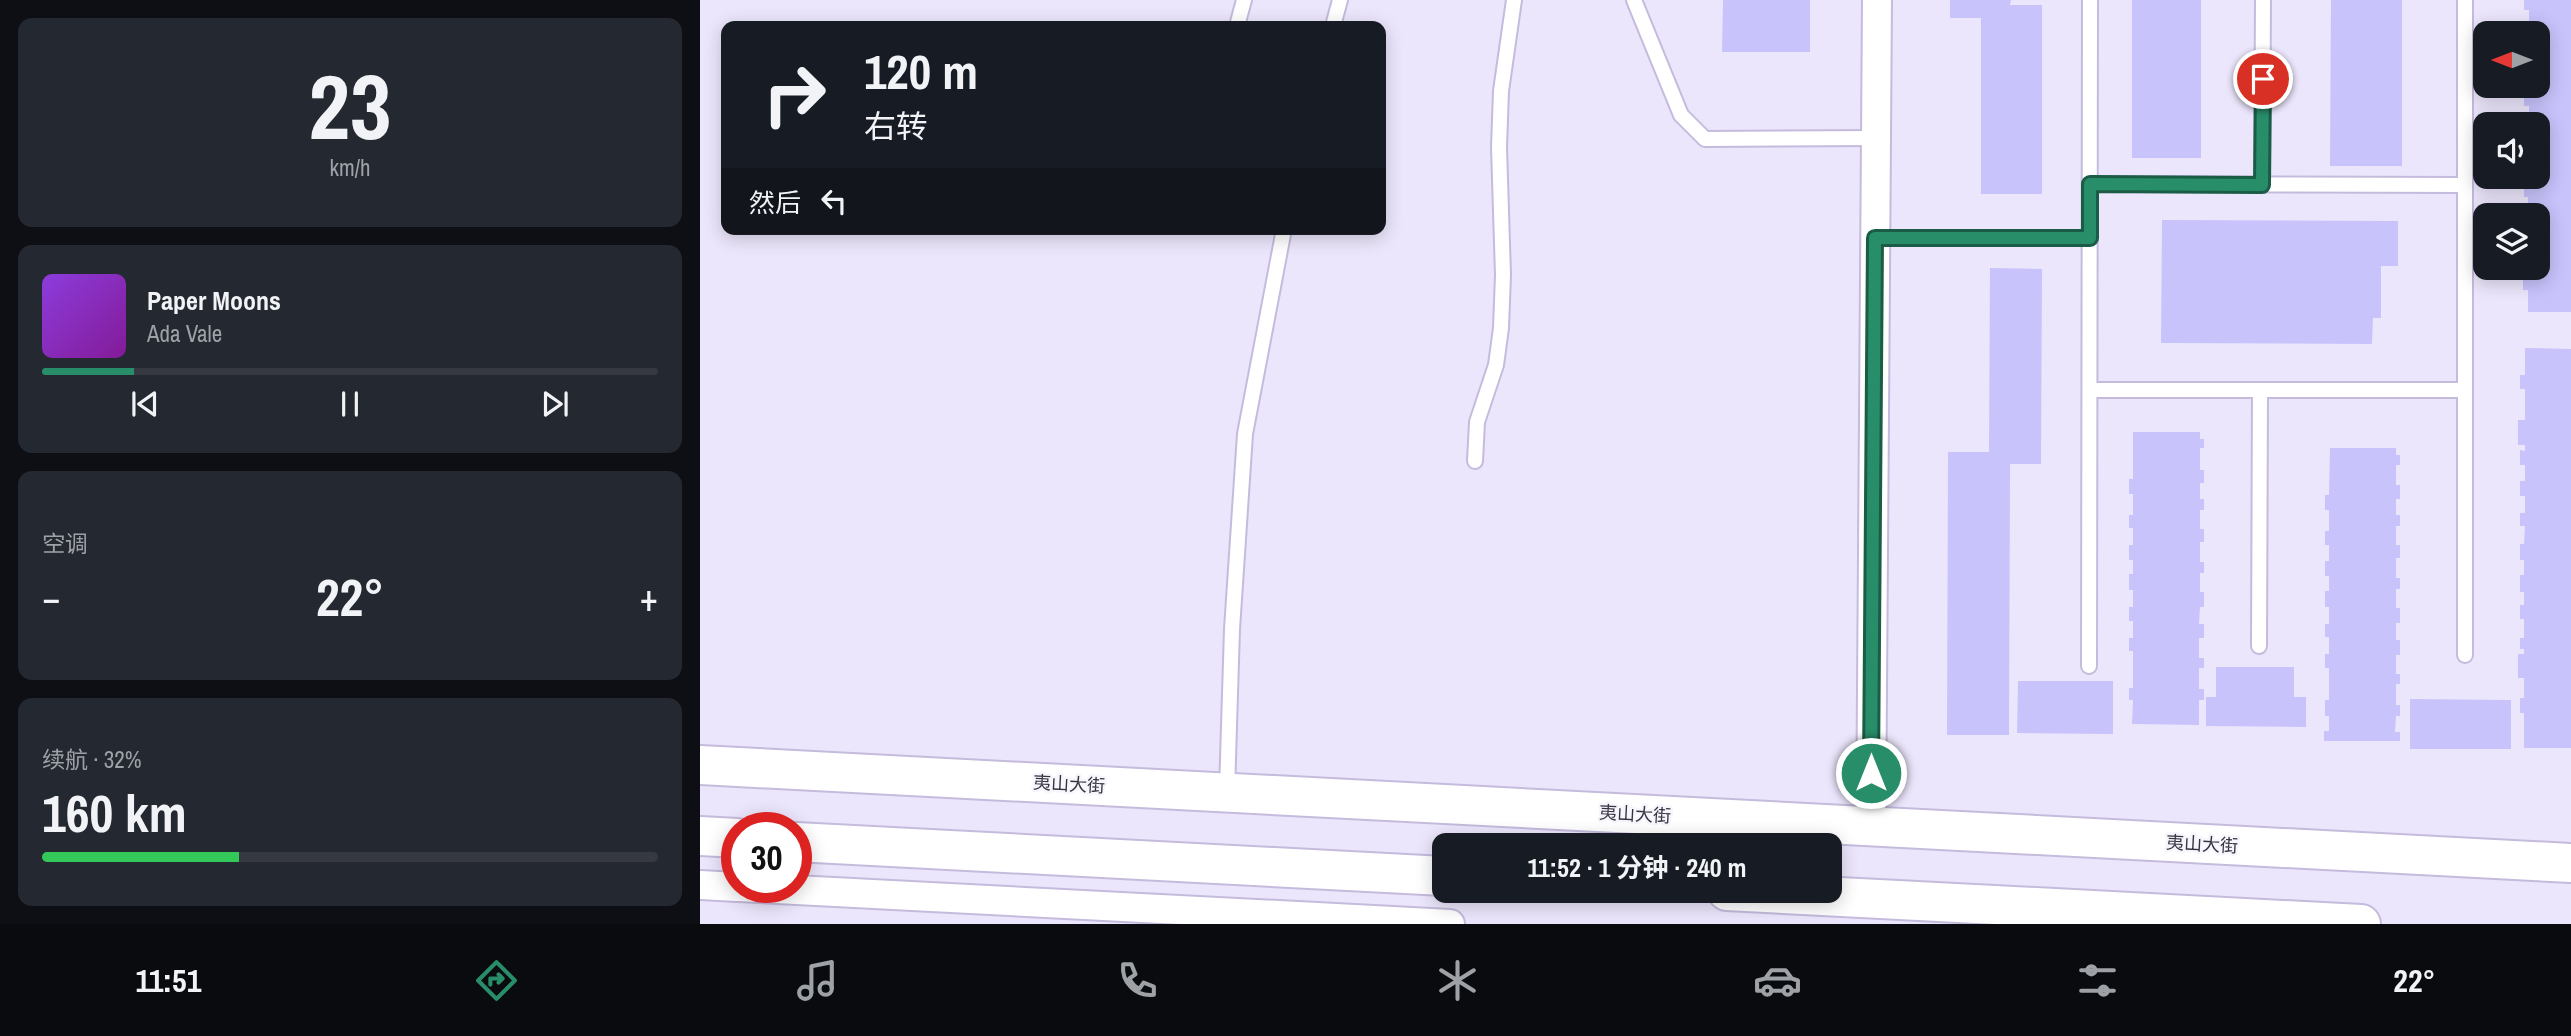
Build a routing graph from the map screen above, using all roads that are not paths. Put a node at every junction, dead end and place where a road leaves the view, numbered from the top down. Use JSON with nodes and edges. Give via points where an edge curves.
{"nodes":[{"id":1,"x":1244,"y":0,"type":"edge"},
{"id":2,"x":1340,"y":0,"type":"edge"},
{"id":3,"x":1514,"y":0,"type":"edge"},
{"id":4,"x":1634,"y":0,"type":"edge"},
{"id":5,"x":1877,"y":0,"type":"edge"},
{"id":6,"x":2090,"y":0,"type":"edge"},
{"id":7,"x":2263,"y":0,"type":"edge"},
{"id":8,"x":2465,"y":0,"type":"edge"},
{"id":9,"x":1238,"y":21,"type":"edge"},
{"id":10,"x":1334,"y":21,"type":"edge"},
{"id":11,"x":1876,"y":138,"type":"junction"},
{"id":12,"x":2090,"y":184,"type":"junction"},
{"id":13,"x":2262,"y":185,"type":"junction"},
{"id":14,"x":2465,"y":185,"type":"junction"},
{"id":15,"x":1283,"y":235,"type":"edge"},
{"id":16,"x":1875,"y":238,"type":"junction"},
{"id":17,"x":2090,"y":238,"type":"junction"},
{"id":18,"x":2090,"y":390,"type":"junction"},
{"id":19,"x":2259,"y":390,"type":"junction"},
{"id":20,"x":2465,"y":390,"type":"junction"},
{"id":21,"x":1475,"y":461,"type":"dead end"},
{"id":22,"x":2259,"y":646,"type":"dead end"},
{"id":23,"x":2465,"y":655,"type":"dead end"},
{"id":24,"x":2089,"y":666,"type":"dead end"},
{"id":25,"x":700,"y":765,"type":"edge"},
{"id":26,"x":1227,"y":793,"type":"junction"},
{"id":27,"x":1871,"y":827,"type":"junction"},
{"id":28,"x":700,"y":836,"type":"edge"},
{"id":29,"x":721,"y":837,"type":"edge"},
{"id":30,"x":812,"y":843,"type":"edge"},
{"id":31,"x":2571,"y":863,"type":"edge"},
{"id":32,"x":1432,"y":875,"type":"edge"},
{"id":33,"x":700,"y":885,"type":"edge"},
{"id":34,"x":721,"y":886,"type":"edge"},
{"id":35,"x":812,"y":891,"type":"edge"},
{"id":36,"x":1842,"y":897,"type":"edge"},
{"id":37,"x":1450,"y":924,"type":"edge"},
{"id":38,"x":2361,"y":924,"type":"edge"}],
"edges":[{"from":1,"to":9,"type":"lane"},
{"from":2,"to":10,"type":"lane"},
{"from":3,"to":21,"type":"lane","via":[[1499,136],[1501,328],[1496,365],[1477,422]]},
{"from":4,"to":11,"type":"lane","via":[[1681,115],[1705,139]]},
{"from":5,"to":11,"type":"street"},
{"from":6,"to":12,"type":"lane"},
{"from":7,"to":13,"type":"lane"},
{"from":8,"to":14,"type":"lane"},
{"from":11,"to":16,"type":"street"},
{"from":12,"to":13,"type":"lane"},
{"from":12,"to":17,"type":"lane"},
{"from":13,"to":14,"type":"lane"},
{"from":14,"to":20,"type":"lane"},
{"from":15,"to":26,"type":"lane","via":[[1245,434]]},
{"from":16,"to":17,"type":"lane"},
{"from":16,"to":27,"type":"street"},
{"from":17,"to":18,"type":"lane"},
{"from":18,"to":19,"type":"lane"},
{"from":18,"to":24,"type":"lane"},
{"from":19,"to":20,"type":"lane"},
{"from":19,"to":22,"type":"lane"},
{"from":20,"to":23,"type":"lane"},
{"from":25,"to":26,"type":"main road","name":"夷山大街"},
{"from":26,"to":27,"type":"main road","name":"夷山大街"},
{"from":27,"to":31,"type":"main road","name":"夷山大街"},
{"from":28,"to":29,"type":"main road"},
{"from":30,"to":32,"type":"main road"},
{"from":33,"to":34,"type":"street"},
{"from":35,"to":37,"type":"street"},
{"from":36,"to":38,"type":"main road"}]}
